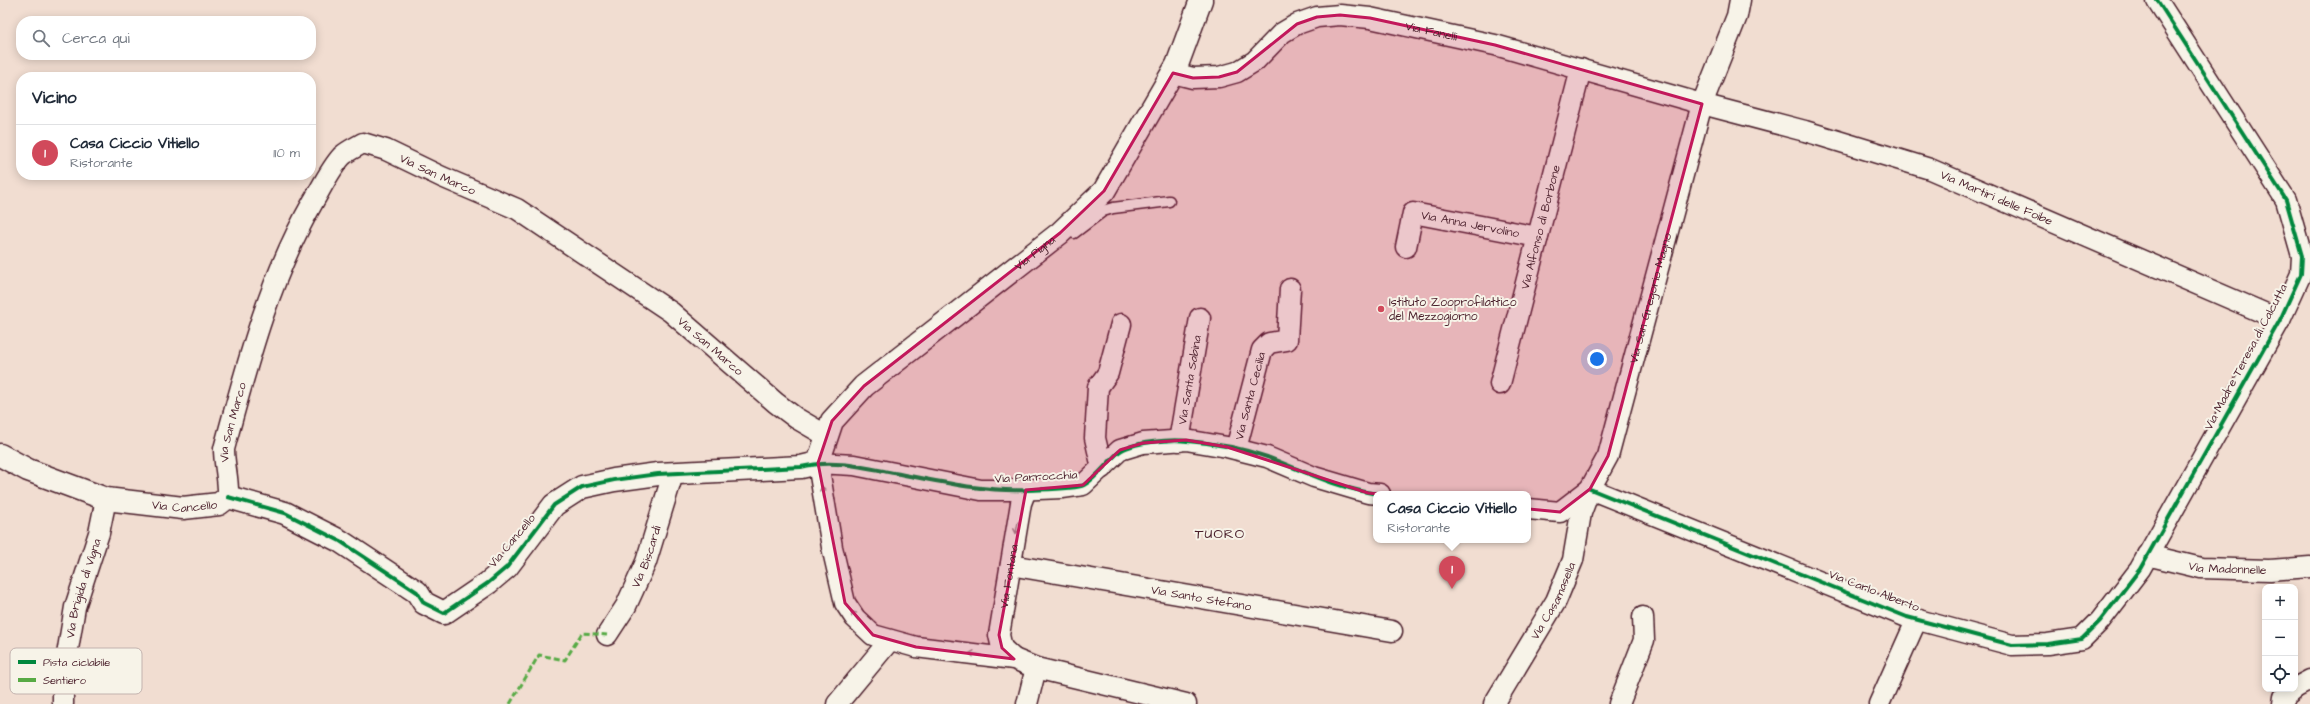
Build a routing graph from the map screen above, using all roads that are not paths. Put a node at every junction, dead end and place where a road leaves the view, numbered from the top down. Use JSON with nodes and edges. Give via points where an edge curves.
{"nodes":[{"id":1,"x":1201,"y":0,"type":"edge"},
{"id":2,"x":1740,"y":0,"type":"edge"},
{"id":3,"x":2158,"y":0,"type":"edge"},
{"id":4,"x":1581,"y":69,"type":"junction"},
{"id":5,"x":1173,"y":73,"type":"junction"},
{"id":6,"x":1702,"y":104,"type":"junction"},
{"id":7,"x":1169,"y":201,"type":"dead end"},
{"id":8,"x":1538,"y":237,"type":"junction"},
{"id":9,"x":1406,"y":248,"type":"dead end"},
{"id":10,"x":1290,"y":288,"type":"dead end"},
{"id":11,"x":984,"y":292,"type":"junction"},
{"id":12,"x":1200,"y":318,"type":"dead end"},
{"id":13,"x":2280,"y":320,"type":"junction"},
{"id":14,"x":1121,"y":324,"type":"dead end"},
{"id":15,"x":1500,"y":384,"type":"dead end"},
{"id":16,"x":827,"y":436,"type":"junction"},
{"id":17,"x":1179,"y":441,"type":"junction"},
{"id":18,"x":1236,"y":449,"type":"junction"},
{"id":19,"x":0,"y":455,"type":"edge"},
{"id":20,"x":818,"y":463,"type":"junction"},
{"id":21,"x":1102,"y":468,"type":"junction"},
{"id":22,"x":673,"y":474,"type":"junction"},
{"id":23,"x":1590,"y":489,"type":"junction"},
{"id":24,"x":1026,"y":490,"type":"junction"},
{"id":25,"x":1373,"y":493,"type":"edge"},
{"id":26,"x":228,"y":497,"type":"junction"},
{"id":27,"x":106,"y":498,"type":"junction"},
{"id":28,"x":1531,"y":509,"type":"edge"},
{"id":29,"x":2147,"y":555,"type":"junction"},
{"id":30,"x":1011,"y":565,"type":"junction"},
{"id":31,"x":2310,"y":567,"type":"edge"},
{"id":32,"x":1643,"y":616,"type":"dead end"},
{"id":33,"x":1917,"y":619,"type":"junction"},
{"id":34,"x":1392,"y":631,"type":"dead end"},
{"id":35,"x":607,"y":635,"type":"dead end"},
{"id":36,"x":890,"y":640,"type":"junction"},
{"id":37,"x":68,"y":648,"type":"edge"},
{"id":38,"x":1014,"y":659,"type":"junction"},
{"id":39,"x":1036,"y":668,"type":"junction"},
{"id":40,"x":2310,"y":680,"type":"edge"},
{"id":41,"x":2298,"y":686,"type":"edge"},
{"id":42,"x":2290,"y":692,"type":"edge"},
{"id":43,"x":1149,"y":700,"type":"edge"},
{"id":44,"x":838,"y":703,"type":"edge"},
{"id":45,"x":1028,"y":704,"type":"edge"},
{"id":46,"x":1186,"y":704,"type":"edge"},
{"id":47,"x":1494,"y":704,"type":"edge"},
{"id":48,"x":1619,"y":704,"type":"edge"},
{"id":49,"x":1878,"y":704,"type":"edge"},
{"id":50,"x":2282,"y":704,"type":"edge"}],
"edges":[{"from":1,"to":5,"type":"street","name":"Via Pigna"},
{"from":2,"to":6,"type":"street","name":"Via San Gregorio Magno","via":[[1737,16]]},
{"from":3,"to":13,"type":"street","name":"Via Madre Teresa di Calcutta","via":[[2286,200],[2302,256],[2301,274]]},
{"from":4,"to":5,"type":"street","name":"Via Fanelli","via":[[1495,45],[1370,18],[1340,15],[1317,17],[1297,24],[1282,33],[1255,61],[1237,72],[1219,78],[1193,78]]},
{"from":4,"to":6,"type":"street","name":"Via Fanelli"},
{"from":4,"to":8,"type":"street","name":"Via Alfonso di Borbone"},
{"from":5,"to":11,"type":"street","name":"Via Pigna","via":[[1104,191],[1060,233]]},
{"from":6,"to":13,"type":"street","name":"Via Martiri delle Foibe","via":[[1805,131],[1930,169]]},
{"from":6,"to":23,"type":"street","name":"Via San Gregorio Magno","via":[[1608,456]]},
{"from":7,"to":11,"type":"lane","via":[[1103,211],[1017,275]]},
{"from":8,"to":9,"type":"street","name":"Via Anna Jervolino","via":[[1414,213]]},
{"from":8,"to":15,"type":"street","name":"Via Alfonso di Borbone"},
{"from":10,"to":18,"type":"street","name":"Via Santa Cecilia","via":[[1287,340],[1269,343],[1262,350]]},
{"from":11,"to":16,"type":"street","name":"Via Pigna","via":[[864,386],[832,421]]},
{"from":12,"to":17,"type":"street","name":"Via Santa Sabina"},
{"from":13,"to":29,"type":"street","name":"Via Madre Teresa di Calcutta"},
{"from":14,"to":21,"type":"street","via":[[1108,373],[1098,387],[1095,438]]},
{"from":16,"to":20,"type":"street","name":"Via Pigna"},
{"from":16,"to":26,"type":"street","name":"Via San Marco","via":[[776,403],[671,312],[517,209],[386,150],[363,144],[343,155],[327,177],[300,224],[274,282],[256,330],[224,449]]},
{"from":17,"to":18,"type":"street","name":"Via Parrocchia"},
{"from":17,"to":21,"type":"street","name":"Via Parrocchia","via":[[1143,443],[1120,450]]},
{"from":18,"to":25,"type":"street","name":"Via Parrocchia","via":[[1267,457],[1314,477]]},
{"from":19,"to":27,"type":"street","name":"Via Cancello","via":[[28,470]]},
{"from":20,"to":22,"type":"street","name":"Via Cancello","via":[[801,467]]},
{"from":20,"to":24,"type":"street","name":"Via Parrocchia","via":[[854,465],[981,490]]},
{"from":36,"to":20,"type":"street","one_way":true,"via":[[873,635],[855,618],[845,603],[832,547]]},
{"from":21,"to":24,"type":"street","name":"Via Parrocchia","via":[[1083,485]]},
{"from":22,"to":26,"type":"street","name":"Via Cancello","via":[[614,480],[582,487],[554,506],[507,567],[444,613],[424,603],[417,592],[340,541],[285,513]]},
{"from":22,"to":35,"type":"street","name":"Via Biscardi","via":[[646,562],[626,606]]},
{"from":23,"to":28,"type":"street","via":[[1560,512]]},
{"from":23,"to":33,"type":"street","name":"Via Carlo Alberto"},
{"from":23,"to":47,"type":"street","name":"Via Casamasella","via":[[1581,513],[1573,560],[1556,601]]},
{"from":24,"to":30,"type":"street","name":"Via Fontana","one_way":true,"via":[[1021,503]]},
{"from":26,"to":27,"type":"street","name":"Via Cancello","via":[[219,504],[183,508]]},
{"from":27,"to":37,"type":"street","name":"Via Brigida di Vigna","via":[[99,533],[75,607]]},
{"from":29,"to":31,"type":"street","name":"Via Madonnelle","via":[[2201,568],[2270,570]]},
{"from":29,"to":33,"type":"street","name":"Via Carlo Alberto","via":[[2140,569],[2100,621],[2082,639],[2048,644],[2012,645]]},
{"from":30,"to":34,"type":"street","name":"Via Santo Stefano"},
{"from":30,"to":38,"type":"street","name":"Via Fontana","via":[[999,635],[1002,648]]},
{"from":32,"to":48,"type":"street","via":[[1644,640]]},
{"from":33,"to":49,"type":"street"},
{"from":38,"to":36,"type":"street","one_way":true,"via":[[916,647]]},
{"from":36,"to":44,"type":"street"},
{"from":38,"to":39,"type":"street"},
{"from":39,"to":43,"type":"street"},
{"from":39,"to":45,"type":"street"},
{"from":40,"to":41,"type":"street"},
{"from":42,"to":50,"type":"street","via":[[2284,697]]},
{"from":43,"to":46,"type":"street"}]}
